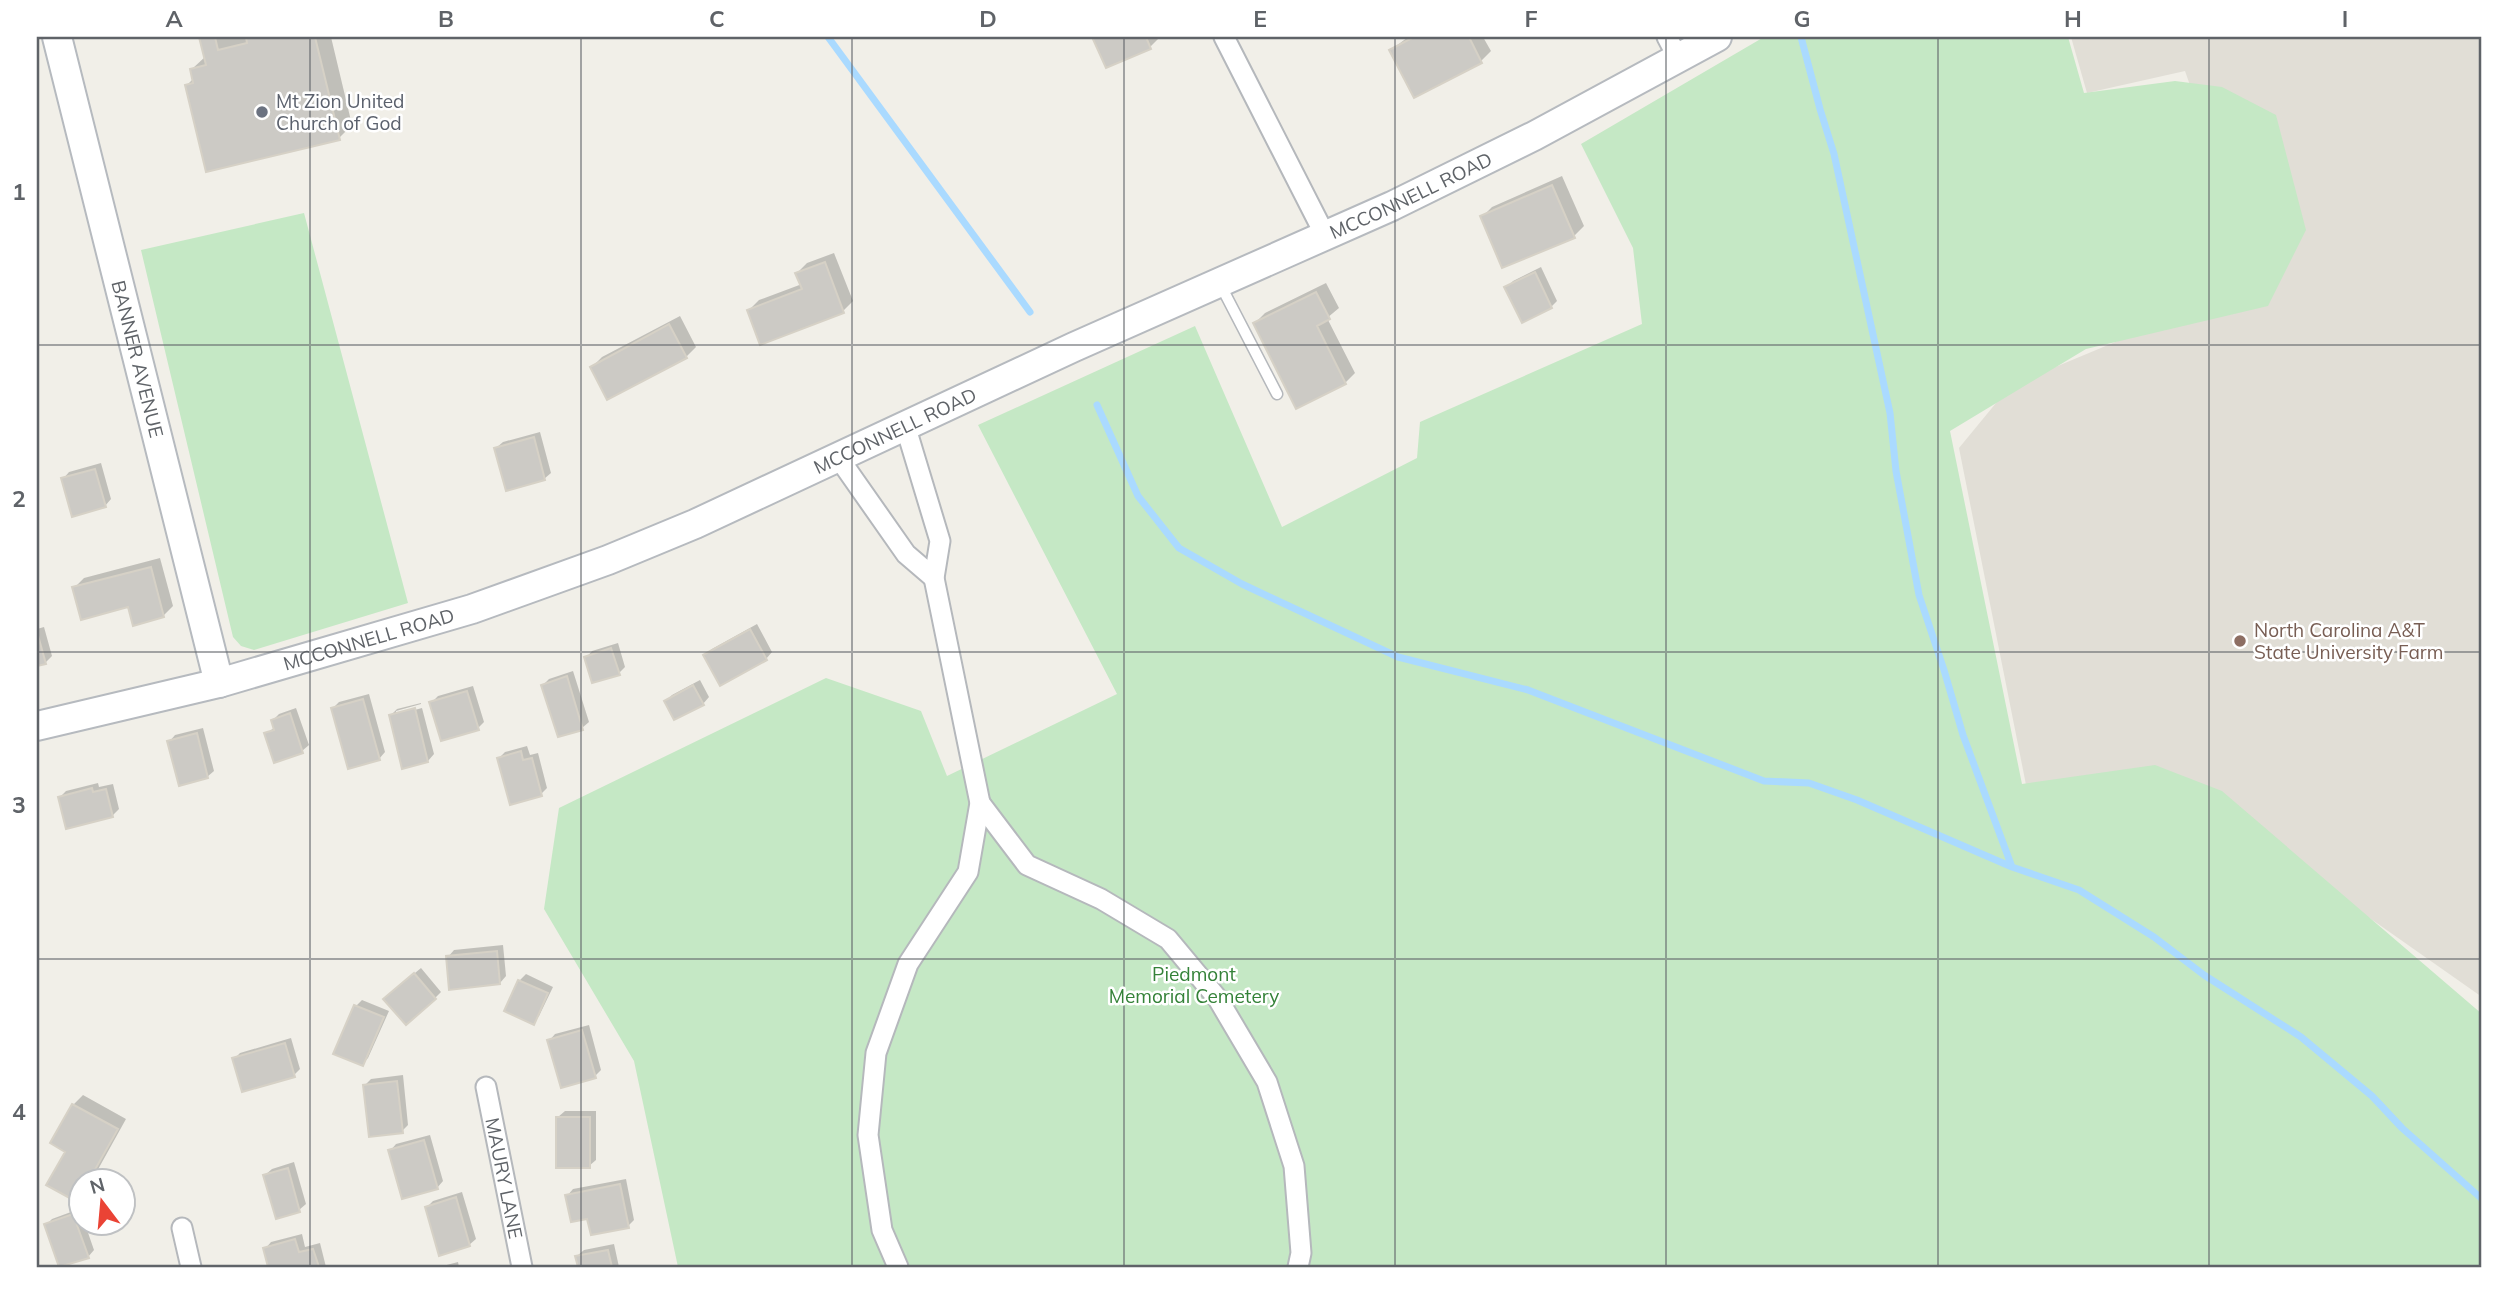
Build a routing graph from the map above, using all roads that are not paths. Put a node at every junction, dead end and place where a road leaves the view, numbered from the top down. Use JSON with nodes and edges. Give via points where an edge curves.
{"nodes":[{"id":1,"x":57,"y":37,"type":"edge"},
{"id":2,"x":1224,"y":37,"type":"edge"},
{"id":3,"x":1717,"y":37,"type":"edge"},
{"id":4,"x":1673,"y":47,"type":"edge"},
{"id":5,"x":1326,"y":236,"type":"junction"},
{"id":6,"x":1220,"y":284,"type":"junction"},
{"id":7,"x":1278,"y":394,"type":"dead end"},
{"id":8,"x":905,"y":425,"type":"junction"},
{"id":9,"x":838,"y":457,"type":"junction"},
{"id":10,"x":934,"y":578,"type":"junction"},
{"id":11,"x":219,"y":683,"type":"junction"},
{"id":12,"x":37,"y":726,"type":"edge"},
{"id":13,"x":980,"y":803,"type":"junction"},
{"id":14,"x":486,"y":1087,"type":"dead end"},
{"id":15,"x":182,"y":1228,"type":"dead end"},
{"id":16,"x":191,"y":1267,"type":"edge"},
{"id":17,"x":523,"y":1267,"type":"edge"},
{"id":18,"x":898,"y":1267,"type":"edge"},
{"id":19,"x":1298,"y":1267,"type":"edge"}],
"edges":[{"from":1,"to":11,"type":"street","name":"BANNER AVENUE"},
{"from":2,"to":5,"type":"street"},
{"from":3,"to":4,"type":"street","name":"MCCONNELL ROAD"},
{"from":4,"to":5,"type":"street","name":"MCCONNELL ROAD","via":[[1522,141]]},
{"from":5,"to":6,"type":"street","name":"MCCONNELL ROAD"},
{"from":6,"to":7,"type":"lane"},
{"from":6,"to":8,"type":"street","name":"MCCONNELL ROAD"},
{"from":8,"to":9,"type":"street","name":"MCCONNELL ROAD"},
{"from":8,"to":10,"type":"street","via":[[940,541]]},
{"from":9,"to":10,"type":"street","via":[[906,554]]},
{"from":9,"to":11,"type":"street","name":"MCCONNELL ROAD","via":[[695,524],[521,593]]},
{"from":10,"to":13,"type":"street"},
{"from":11,"to":12,"type":"street","name":"MCCONNELL ROAD"},
{"from":13,"to":18,"type":"street","via":[[968,872],[908,964],[876,1053],[868,1135],[882,1230]]},
{"from":13,"to":19,"type":"street","via":[[1027,865],[1101,899],[1168,939],[1218,999],[1266,1082],[1294,1166],[1301,1253]]},
{"from":14,"to":17,"type":"street","name":"MAURY LANE"},
{"from":15,"to":16,"type":"street"}]}
